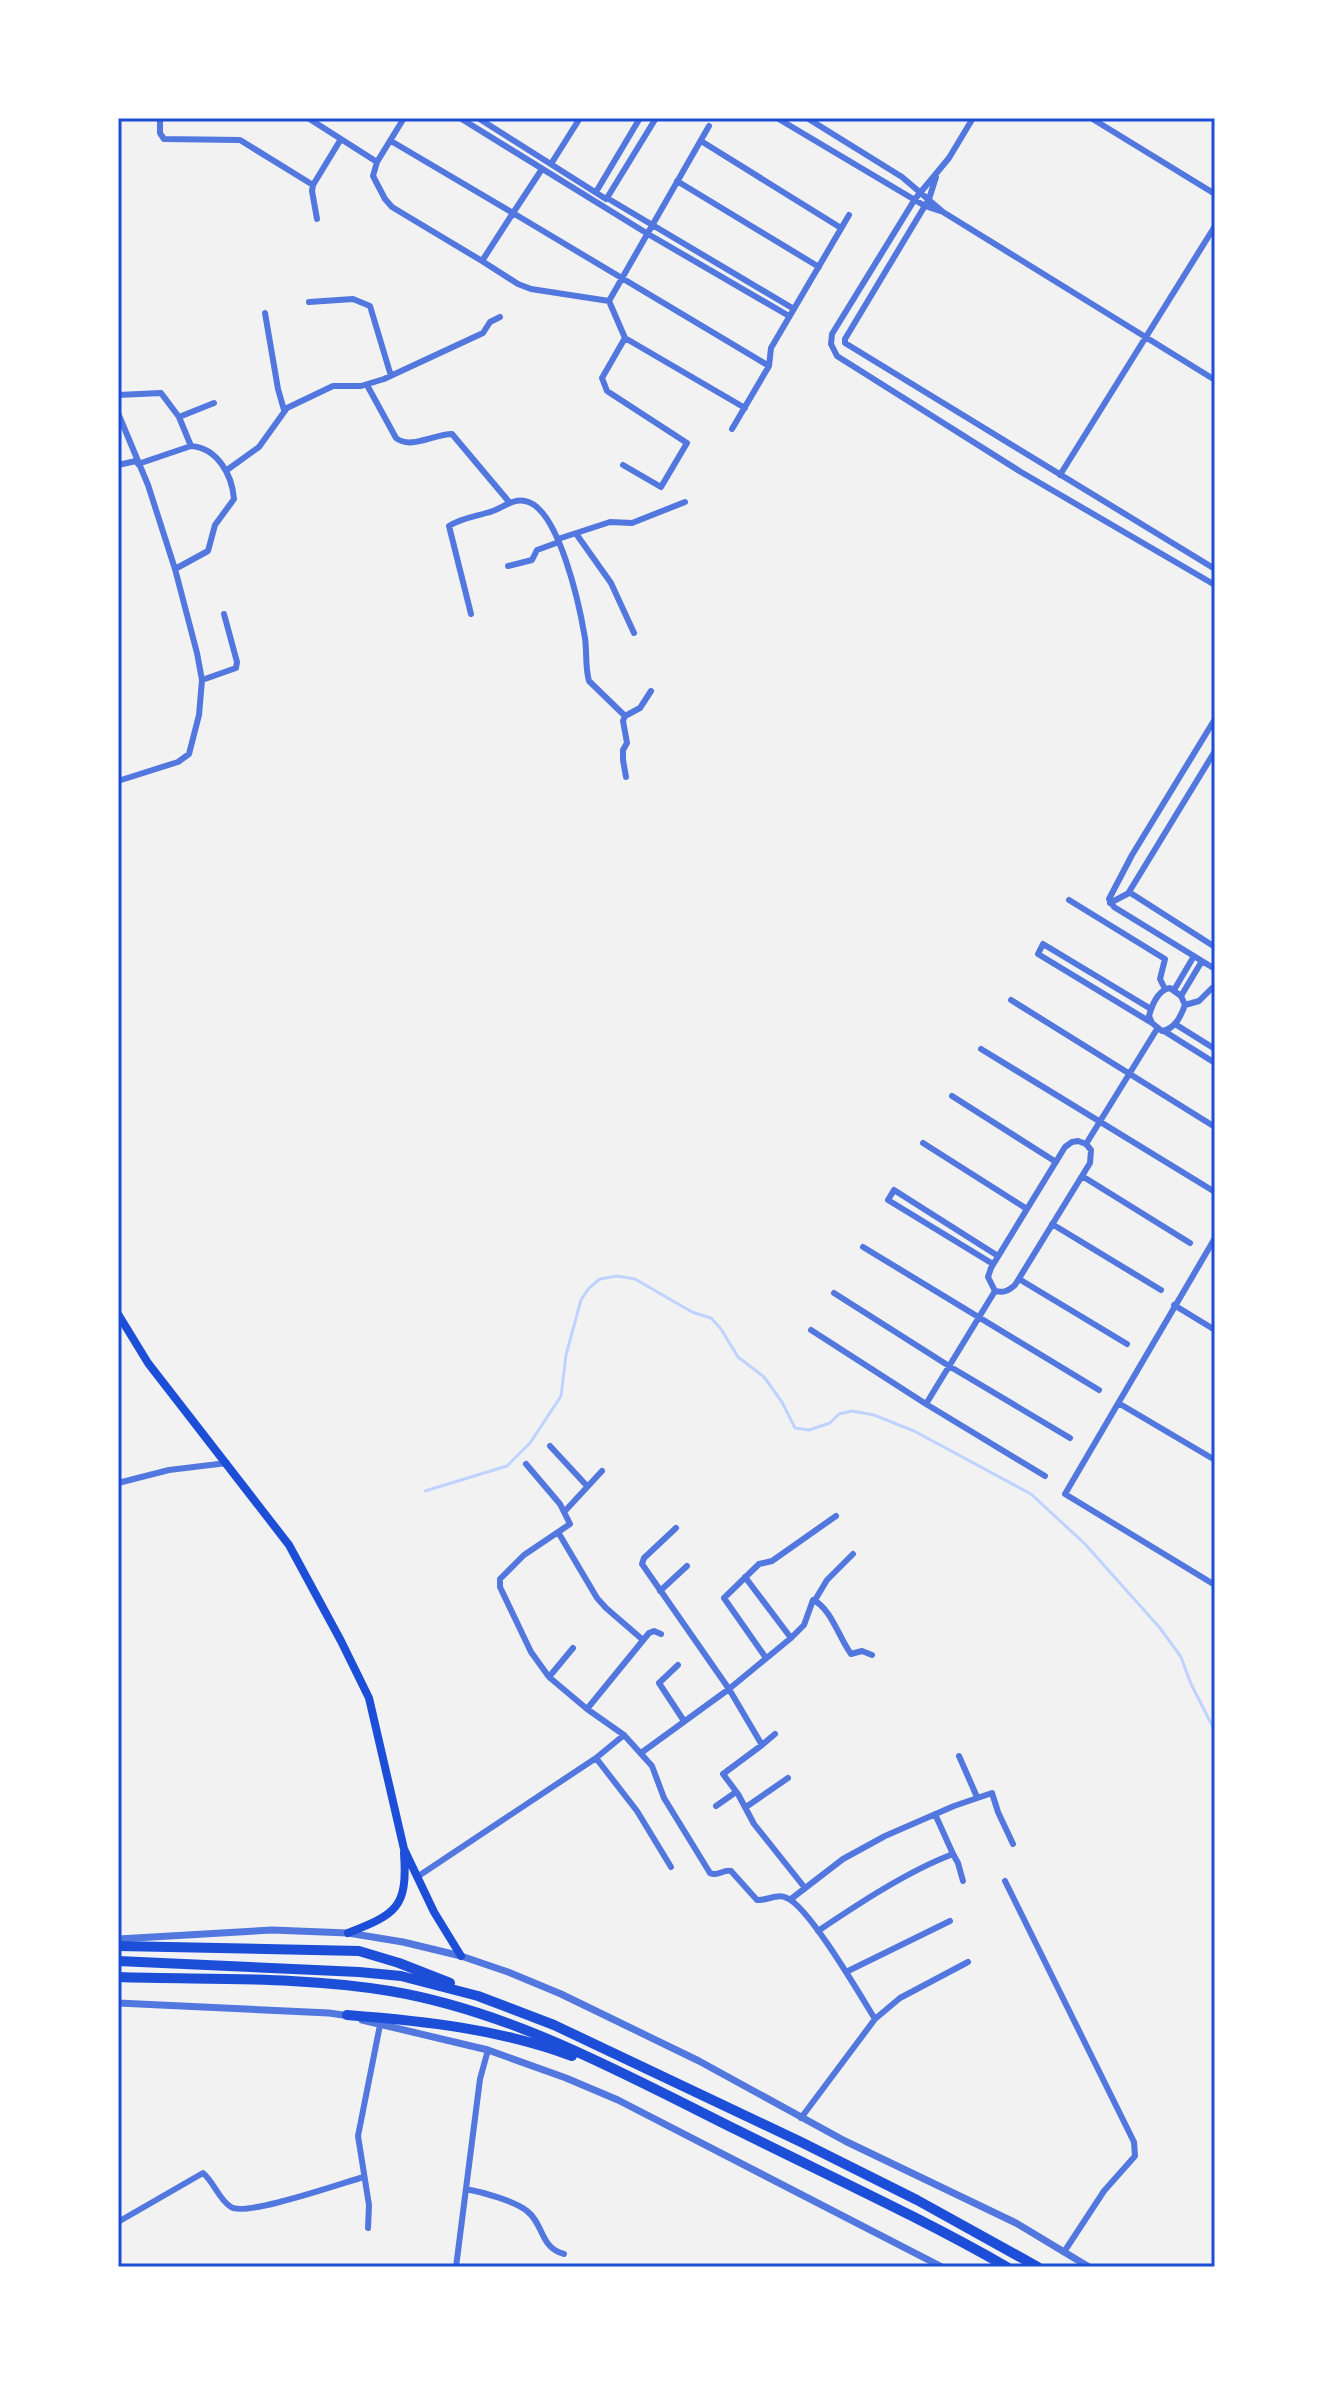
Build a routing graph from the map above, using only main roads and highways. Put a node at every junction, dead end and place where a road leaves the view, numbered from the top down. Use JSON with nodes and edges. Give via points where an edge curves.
{"nodes":[{"id":1,"x":118,"y":1314,"type":"edge"},
{"id":2,"x":404,"y":1849,"type":"junction"},
{"id":3,"x":348,"y":1933,"type":"road end"},
{"id":4,"x":118,"y":1946,"type":"edge"},
{"id":5,"x":461,"y":1956,"type":"road end"},
{"id":6,"x":118,"y":1961,"type":"edge"},
{"id":7,"x":118,"y":1977,"type":"edge"},
{"id":8,"x":478,"y":1996,"type":"junction"},
{"id":9,"x":347,"y":2015,"type":"road end"},
{"id":10,"x":634,"y":2079,"type":"junction"},
{"id":11,"x":1026,"y":2259,"type":"junction"},
{"id":12,"x":1007,"y":2267,"type":"edge"},
{"id":13,"x":1038,"y":2267,"type":"edge"},
{"id":14,"x":1045,"y":2267,"type":"edge"}],
"edges":[{"from":1,"to":2,"type":"main road","via":[[148,1363],[289,1545],[341,1641],[375,1720]]},
{"from":2,"to":3,"type":"main road","via":[[405,1889],[400,1901],[378,1921]]},
{"from":2,"to":5,"type":"main road"},
{"from":4,"to":8,"type":"highway","via":[[359,1951]]},
{"from":6,"to":8,"type":"highway","via":[[401,1976]]},
{"from":7,"to":10,"type":"highway","via":[[390,1991],[507,2022]]},
{"from":8,"to":11,"type":"highway","via":[[554,2025],[801,2142]]},
{"from":9,"to":10,"type":"highway","via":[[497,2033]]},
{"from":10,"to":12,"type":"highway"},
{"from":11,"to":13,"type":"highway"},
{"from":11,"to":14,"type":"highway"}]}
